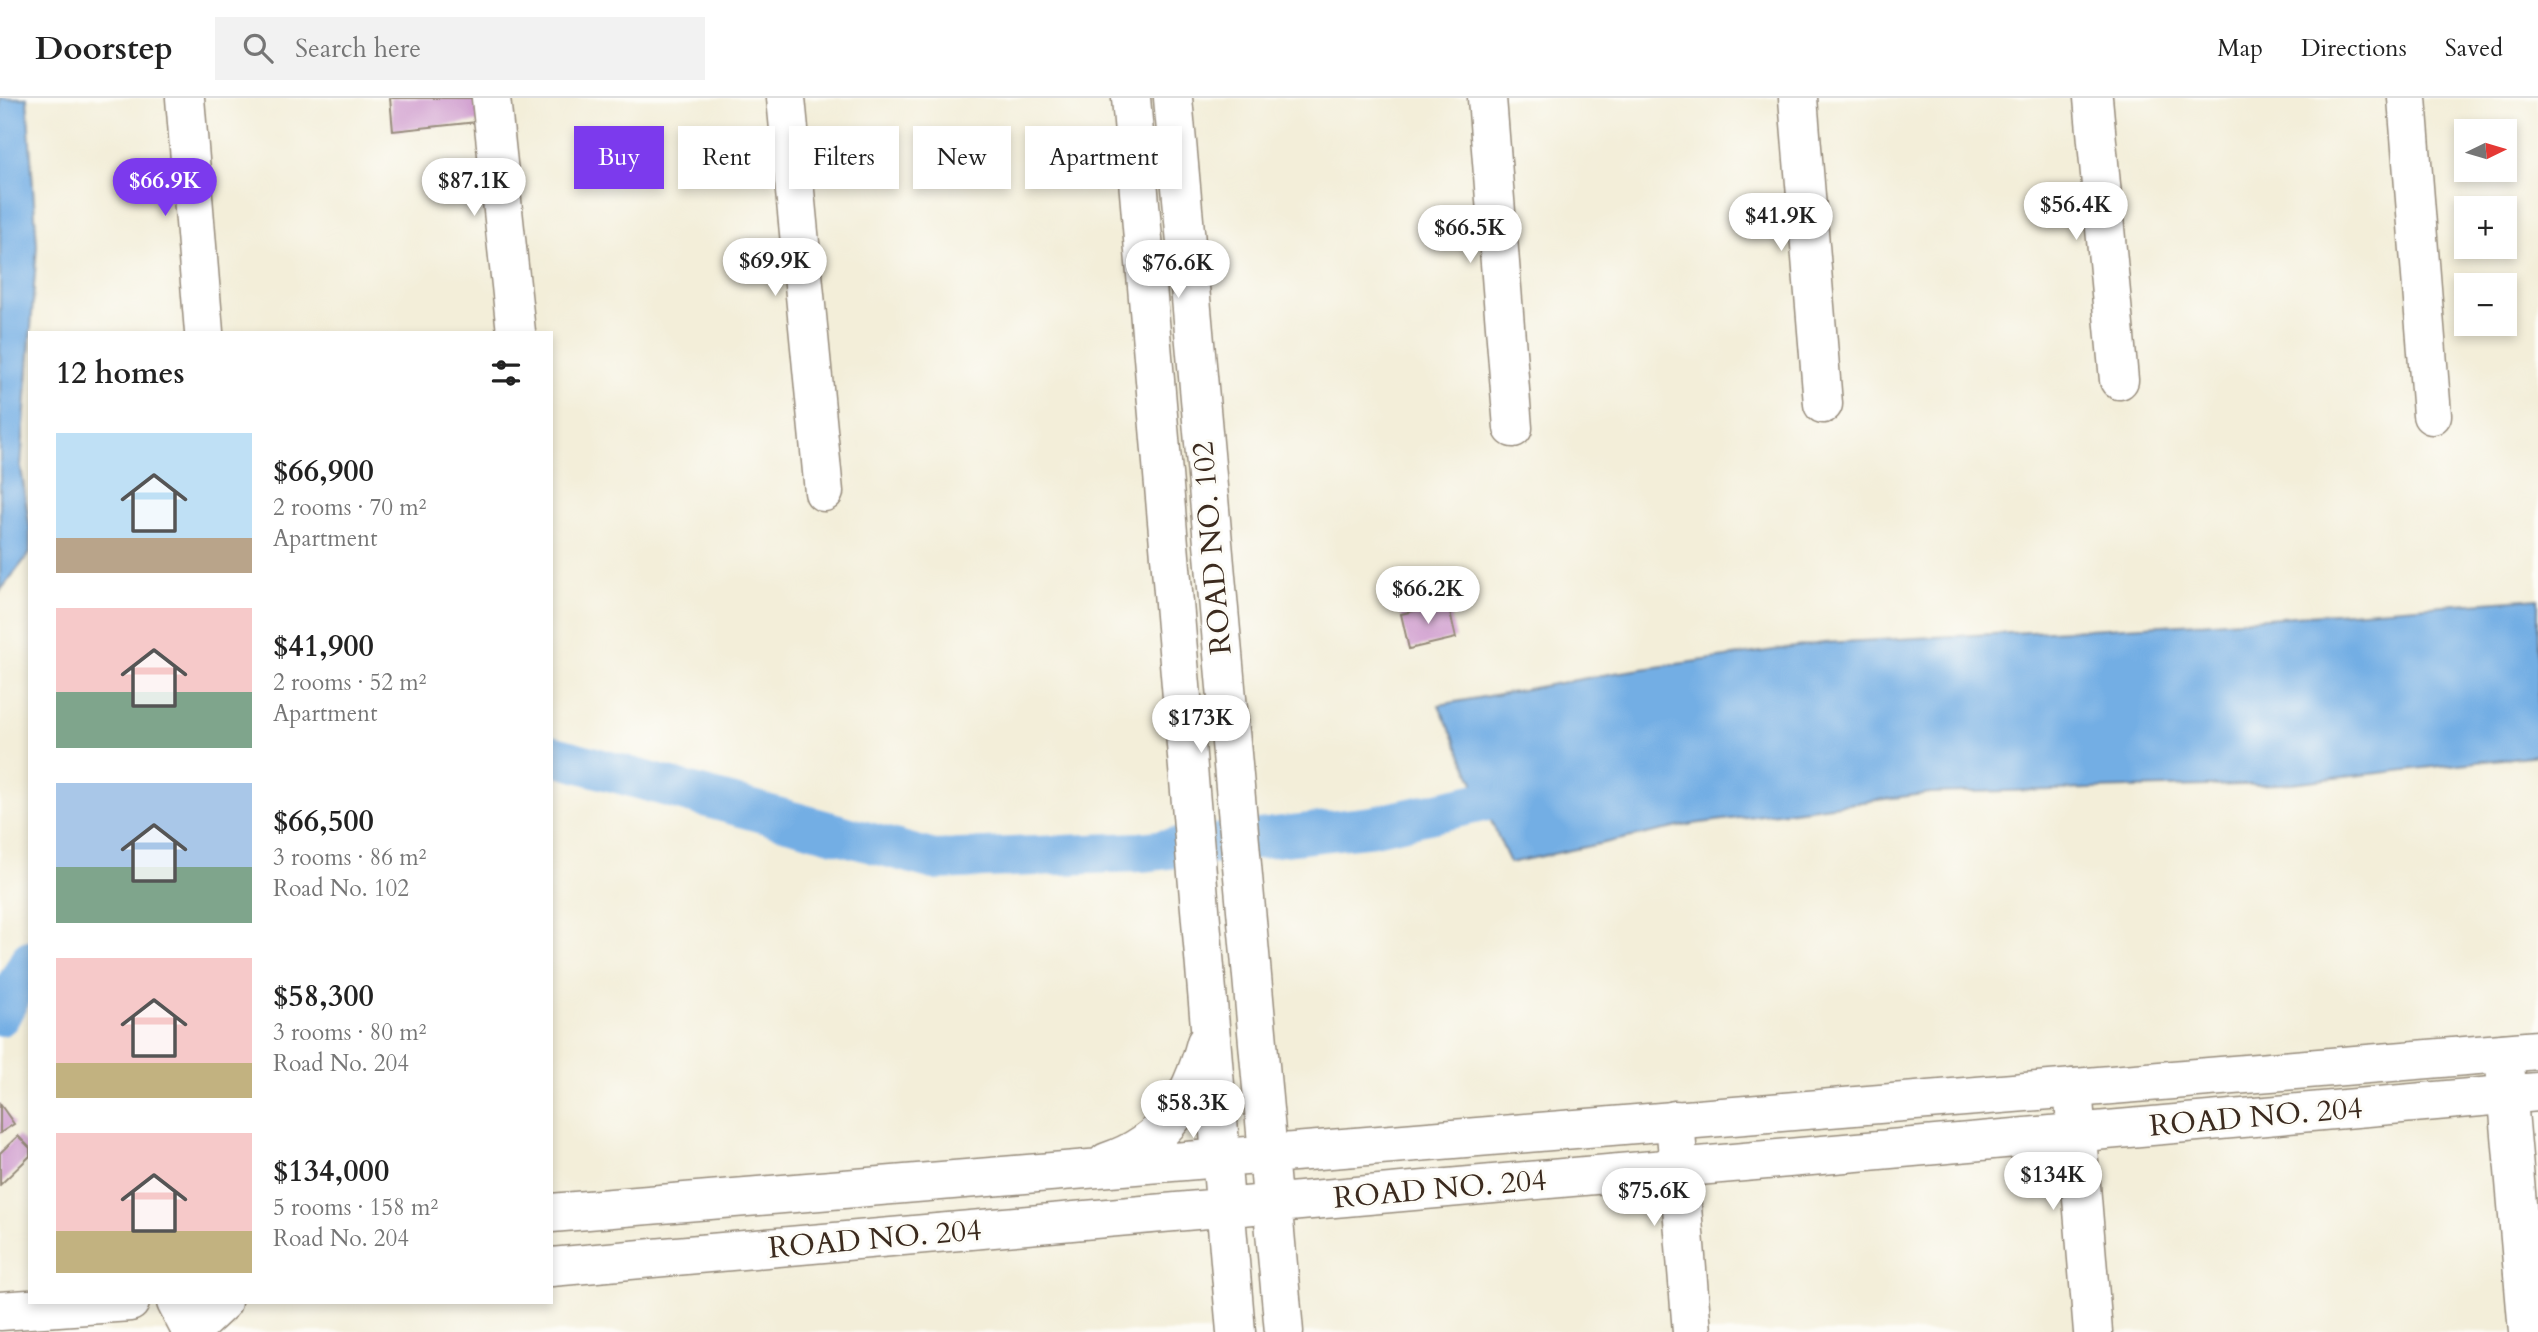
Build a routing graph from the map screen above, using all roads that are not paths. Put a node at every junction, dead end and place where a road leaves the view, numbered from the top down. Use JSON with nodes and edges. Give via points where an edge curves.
{"nodes":[{"id":1,"x":186,"y":98,"type":"edge"},
{"id":2,"x":491,"y":98,"type":"edge"},
{"id":3,"x":786,"y":98,"type":"edge"},
{"id":4,"x":1131,"y":98,"type":"edge"},
{"id":5,"x":1173,"y":98,"type":"edge"},
{"id":6,"x":1488,"y":98,"type":"edge"},
{"id":7,"x":1798,"y":98,"type":"edge"},
{"id":8,"x":2093,"y":98,"type":"edge"},
{"id":9,"x":2407,"y":98,"type":"edge"},
{"id":10,"x":204,"y":331,"type":"edge"},
{"id":11,"x":516,"y":331,"type":"edge"},
{"id":12,"x":2119,"y":380,"type":"dead end"},
{"id":13,"x":1823,"y":404,"type":"dead end"},
{"id":14,"x":2432,"y":415,"type":"dead end"},
{"id":15,"x":1513,"y":428,"type":"dead end"},
{"id":16,"x":824,"y":492,"type":"dead end"},
{"id":17,"x":1209,"y":1017,"type":"junction"},
{"id":18,"x":2521,"y":1051,"type":"edge"},
{"id":19,"x":2073,"y":1088,"type":"junction"},
{"id":20,"x":2523,"y":1093,"type":"edge"},
{"id":21,"x":1675,"y":1120,"type":"junction"},
{"id":22,"x":2077,"y":1133,"type":"junction"},
{"id":23,"x":1269,"y":1154,"type":"junction"},
{"id":24,"x":1222,"y":1158,"type":"junction"},
{"id":25,"x":1679,"y":1168,"type":"junction"},
{"id":26,"x":1085,"y":1170,"type":"junction"},
{"id":27,"x":1273,"y":1204,"type":"junction"},
{"id":28,"x":1226,"y":1208,"type":"junction"},
{"id":29,"x":553,"y":1213,"type":"edge"},
{"id":30,"x":553,"y":1267,"type":"edge"},
{"id":31,"x":101,"y":1304,"type":"edge"},
{"id":32,"x":218,"y":1304,"type":"edge"},
{"id":33,"x":0,"y":1311,"type":"edge"},
{"id":34,"x":185,"y":1322,"type":"edge"},
{"id":35,"x":1236,"y":1332,"type":"edge"},
{"id":36,"x":1284,"y":1332,"type":"edge"},
{"id":37,"x":1692,"y":1332,"type":"edge"},
{"id":38,"x":2093,"y":1332,"type":"edge"},
{"id":39,"x":2528,"y":1332,"type":"edge"}],
"edges":[{"from":1,"to":10,"type":"street"},
{"from":2,"to":11,"type":"street"},
{"from":3,"to":16,"type":"street"},
{"from":4,"to":17,"type":"street","name":"ROAD NO. 102"},
{"from":5,"to":23,"type":"street","name":"ROAD NO. 102"},
{"from":6,"to":15,"type":"street"},
{"from":7,"to":13,"type":"street"},
{"from":8,"to":12,"type":"street"},
{"from":9,"to":14,"type":"street"},
{"from":17,"to":24,"type":"street","name":"ROAD NO. 102"},
{"from":17,"to":26,"type":"street","via":[[1197,1077],[1176,1116],[1149,1141]]},
{"from":18,"to":19,"type":"street","name":"ROAD NO. 204"},
{"from":18,"to":20,"type":"street"},
{"from":19,"to":21,"type":"street","name":"ROAD NO. 204"},
{"from":19,"to":22,"type":"street"},
{"from":20,"to":22,"type":"street","name":"ROAD NO. 204"},
{"from":20,"to":39,"type":"street"},
{"from":21,"to":23,"type":"street","name":"ROAD NO. 204"},
{"from":21,"to":25,"type":"street"},
{"from":22,"to":25,"type":"street","name":"ROAD NO. 204"},
{"from":22,"to":38,"type":"street"},
{"from":23,"to":24,"type":"street","name":"ROAD NO. 204"},
{"from":23,"to":27,"type":"street","name":"ROAD NO. 102"},
{"from":24,"to":26,"type":"street","name":"ROAD NO. 204"},
{"from":24,"to":28,"type":"street","name":"ROAD NO. 102"},
{"from":25,"to":27,"type":"street","name":"ROAD NO. 204"},
{"from":25,"to":37,"type":"street"},
{"from":26,"to":29,"type":"street","name":"ROAD NO. 204"},
{"from":27,"to":28,"type":"street","name":"ROAD NO. 204"},
{"from":27,"to":36,"type":"street","name":"ROAD NO. 102"},
{"from":28,"to":30,"type":"street","name":"ROAD NO. 204"},
{"from":28,"to":35,"type":"street","name":"ROAD NO. 102"},
{"from":31,"to":33,"type":"street"},
{"from":32,"to":34,"type":"street"}]}
